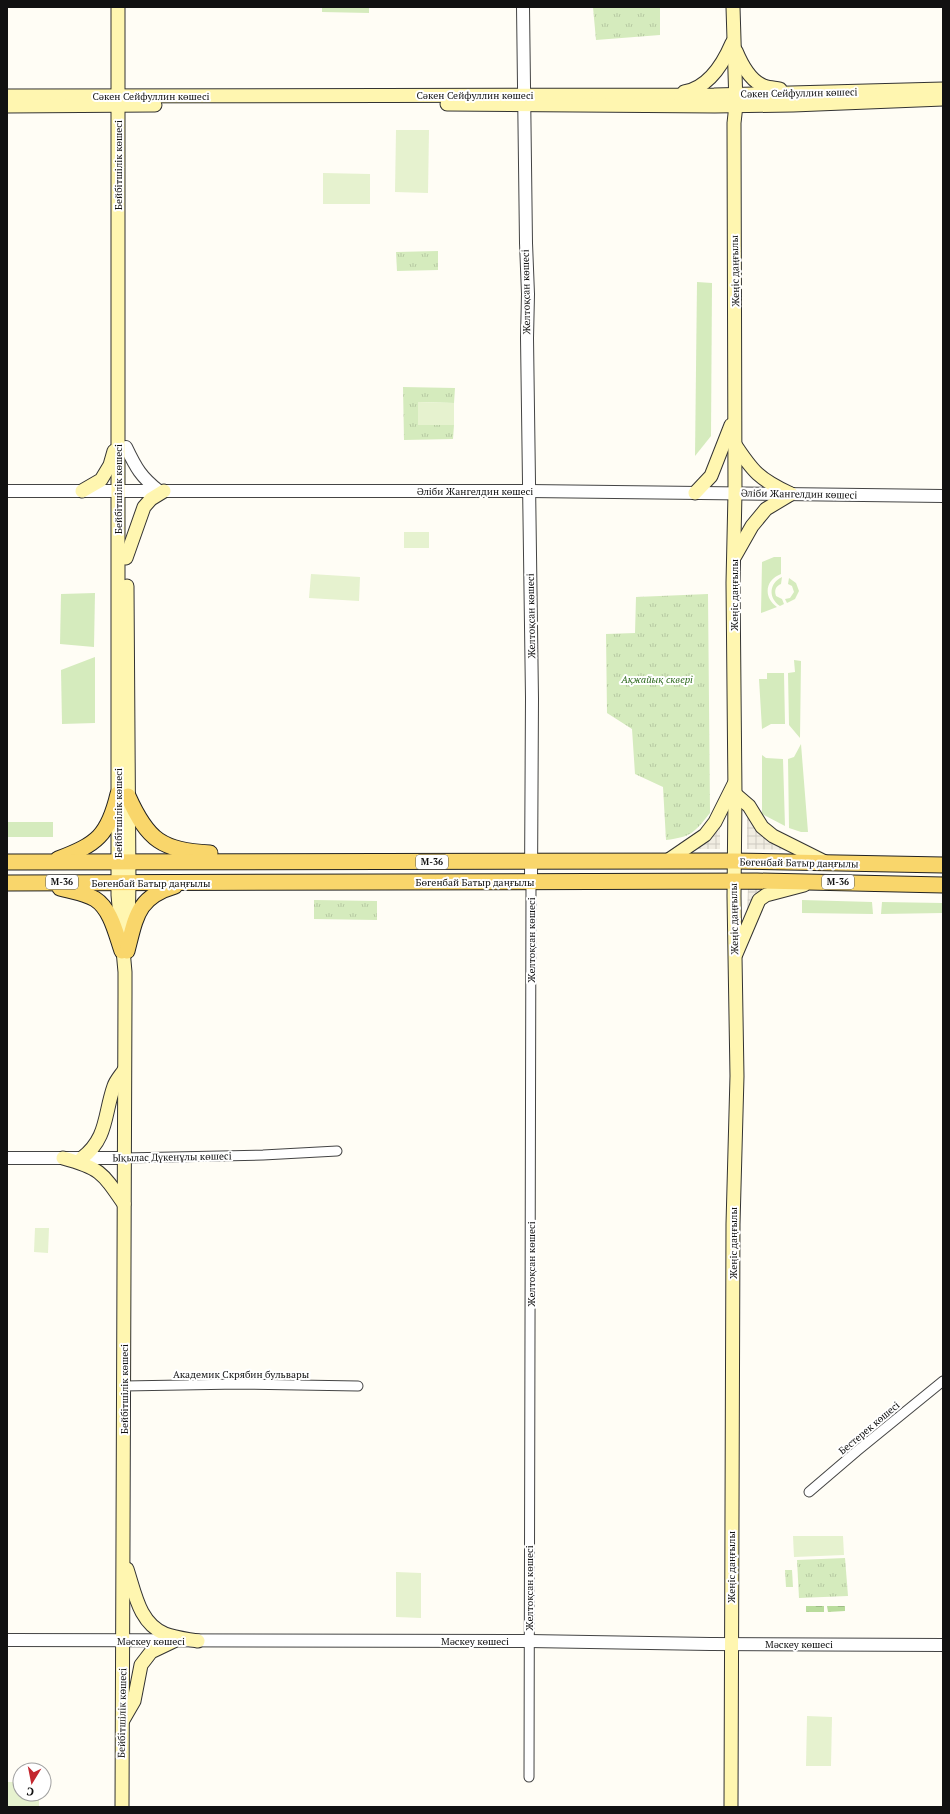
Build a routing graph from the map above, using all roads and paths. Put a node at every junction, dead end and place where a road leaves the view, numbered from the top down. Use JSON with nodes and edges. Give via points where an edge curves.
{"nodes":[{"id":1,"x":118,"y":7,"type":"edge"},
{"id":2,"x":126,"y":7,"type":"edge"},
{"id":3,"x":523,"y":7,"type":"edge"},
{"id":4,"x":733,"y":7,"type":"edge"},
{"id":5,"x":734,"y":43,"type":"junction"},
{"id":6,"x":943,"y":89,"type":"edge"},
{"id":7,"x":801,"y":94,"type":"junction"},
{"id":8,"x":667,"y":95,"type":"junction"},
{"id":9,"x":7,"y":96,"type":"edge"},
{"id":10,"x":524,"y":99,"type":"junction"},
{"id":11,"x":943,"y":99,"type":"edge"},
{"id":12,"x":122,"y":100,"type":"junction"},
{"id":13,"x":736,"y":100,"type":"junction"},
{"id":14,"x":7,"y":106,"type":"edge"},
{"id":15,"x":735,"y":416,"type":"junction"},
{"id":16,"x":118,"y":428,"type":"junction"},
{"id":17,"x":734,"y":442,"type":"junction"},
{"id":18,"x":126,"y":447,"type":"junction"},
{"id":19,"x":7,"y":491,"type":"edge"},
{"id":20,"x":82,"y":491,"type":"junction"},
{"id":21,"x":122,"y":491,"type":"junction"},
{"id":22,"x":162,"y":491,"type":"junction"},
{"id":23,"x":529,"y":491,"type":"junction"},
{"id":24,"x":696,"y":493,"type":"junction"},
{"id":25,"x":735,"y":493,"type":"junction"},
{"id":26,"x":791,"y":494,"type":"junction"},
{"id":27,"x":943,"y":496,"type":"edge"},
{"id":28,"x":126,"y":558,"type":"junction"},
{"id":29,"x":734,"y":558,"type":"junction"},
{"id":30,"x":735,"y":788,"type":"junction"},
{"id":31,"x":123,"y":795,"type":"junction"},
{"id":32,"x":667,"y":861,"type":"junction"},
{"id":33,"x":7,"y":862,"type":"edge"},
{"id":34,"x":123,"y":862,"type":"junction"},
{"id":35,"x":242,"y":862,"type":"junction"},
{"id":36,"x":531,"y":862,"type":"junction"},
{"id":37,"x":734,"y":862,"type":"junction"},
{"id":38,"x":47,"y":863,"type":"junction"},
{"id":39,"x":827,"y":863,"type":"junction"},
{"id":40,"x":943,"y":865,"type":"edge"},
{"id":41,"x":531,"y":881,"type":"junction"},
{"id":42,"x":734,"y":881,"type":"junction"},
{"id":43,"x":816,"y":882,"type":"junction"},
{"id":44,"x":7,"y":883,"type":"edge"},
{"id":45,"x":42,"y":883,"type":"junction"},
{"id":46,"x":123,"y":883,"type":"junction"},
{"id":47,"x":186,"y":883,"type":"junction"},
{"id":48,"x":943,"y":885,"type":"edge"},
{"id":49,"x":125,"y":951,"type":"junction"},
{"id":50,"x":735,"y":958,"type":"junction"},
{"id":51,"x":124,"y":1070,"type":"junction"},
{"id":52,"x":337,"y":1150,"type":"dead end"},
{"id":53,"x":7,"y":1158,"type":"edge"},
{"id":54,"x":62,"y":1158,"type":"junction"},
{"id":55,"x":82,"y":1158,"type":"junction"},
{"id":56,"x":124,"y":1158,"type":"junction"},
{"id":57,"x":124,"y":1204,"type":"junction"},
{"id":58,"x":943,"y":1381,"type":"edge"},
{"id":59,"x":124,"y":1386,"type":"junction"},
{"id":60,"x":358,"y":1386,"type":"dead end"},
{"id":61,"x":809,"y":1492,"type":"dead end"},
{"id":62,"x":124,"y":1559,"type":"junction"},
{"id":63,"x":7,"y":1640,"type":"edge"},
{"id":64,"x":123,"y":1641,"type":"junction"},
{"id":65,"x":174,"y":1641,"type":"junction"},
{"id":66,"x":198,"y":1641,"type":"junction"},
{"id":67,"x":529,"y":1641,"type":"junction"},
{"id":68,"x":731,"y":1644,"type":"junction"},
{"id":69,"x":943,"y":1645,"type":"edge"},
{"id":70,"x":122,"y":1722,"type":"junction"},
{"id":71,"x":529,"y":1777,"type":"dead end"},
{"id":72,"x":122,"y":1807,"type":"edge"},
{"id":73,"x":732,"y":1807,"type":"edge"}],
"edges":[{"from":1,"to":12,"type":"main road","name":"Бейбітшілік көшесі"},
{"from":2,"to":12,"type":"main road","name":"Бейбітшілік көшесі"},
{"from":3,"to":10,"type":"street","name":"Желтоқсан көшесі"},
{"from":4,"to":5,"type":"main road","name":"Жеңіс даңғылы"},
{"from":5,"to":7,"type":"main road","via":[[742,65],[759,83]]},
{"from":5,"to":8,"type":"main road","via":[[718,69],[703,84],[687,92]]},
{"from":5,"to":13,"type":"main road","name":"Жеңіс даңғылы"},
{"from":6,"to":7,"type":"main road","name":"Сәкен Сейфуллин көшесі"},
{"from":7,"to":13,"type":"main road","name":"Сәкен Сейфуллин көшесі"},
{"from":8,"to":10,"type":"main road","name":"Сәкен Сейфуллин көшесі"},
{"from":8,"to":13,"type":"main road","name":"Сәкен Сейфуллин көшесі"},
{"from":9,"to":12,"type":"main road","name":"Сәкен Сейфуллин көшесі"},
{"from":10,"to":12,"type":"main road","name":"Сәкен Сейфуллин көшесі"},
{"from":10,"to":13,"type":"main road","name":"Сәкен Сейфуллин көшесі"},
{"from":10,"to":23,"type":"street","name":"Желтоқсан көшесі"},
{"from":11,"to":13,"type":"main road","name":"Сәкен Сейфуллин көшесі","via":[[793,105]]},
{"from":12,"to":14,"type":"main road","name":"Сәкен Сейфуллин көшесі"},
{"from":12,"to":16,"type":"main road","name":"Бейбітшілік көшесі"},
{"from":12,"to":18,"type":"main road","name":"Бейбітшілік көшесі"},
{"from":13,"to":15,"type":"main road","name":"Жеңіс даңғылы"},
{"from":15,"to":17,"type":"main road","name":"Жеңіс даңғылы"},
{"from":15,"to":24,"type":"main road","via":[[710,476]]},
{"from":16,"to":20,"type":"main road","via":[[114,454],[101,480]]},
{"from":16,"to":21,"type":"main road","name":"Бейбітшілік көшесі"},
{"from":17,"to":25,"type":"main road","name":"Жеңіс даңғылы"},
{"from":17,"to":26,"type":"main road","via":[[757,475]]},
{"from":18,"to":21,"type":"main road","name":"Бейбітшілік көшесі"},
{"from":18,"to":22,"type":"street","via":[[137,470]]},
{"from":19,"to":20,"type":"street","name":"Әліби Жангелдин көшесі"},
{"from":20,"to":21,"type":"street","name":"Әліби Жангелдин көшесі"},
{"from":21,"to":22,"type":"street","name":"Әліби Жангелдин көшесі"},
{"from":21,"to":28,"type":"main road","name":"Бейбітшілік көшесі"},
{"from":21,"to":31,"type":"main road","name":"Бейбітшілік көшесі"},
{"from":22,"to":23,"type":"street","name":"Әліби Жангелдин көшесі"},
{"from":22,"to":28,"type":"main road","via":[[144,507]]},
{"from":23,"to":24,"type":"street","name":"Әліби Жангелдин көшесі"},
{"from":23,"to":36,"type":"street","name":"Желтоқсан көшесі"},
{"from":24,"to":25,"type":"street","name":"Әліби Жангелдин көшесі"},
{"from":25,"to":26,"type":"street","name":"Әліби Жангелдин көшесі"},
{"from":25,"to":29,"type":"main road","name":"Жеңіс даңғылы"},
{"from":26,"to":27,"type":"street","name":"Әліби Жангелдин көшесі"},
{"from":26,"to":29,"type":"main road","via":[[766,509],[752,526]]},
{"from":28,"to":31,"type":"main road","name":"Бейбітшілік көшесі"},
{"from":29,"to":30,"type":"main road","name":"Жеңіс даңғылы"},
{"from":30,"to":32,"type":"main road","via":[[715,822],[704,835]]},
{"from":30,"to":37,"type":"main road","name":"Жеңіс даңғылы"},
{"from":30,"to":39,"type":"main road","via":[[762,827],[773,836]]},
{"from":31,"to":34,"type":"main road","name":"Бейбітшілік көшесі"},
{"from":31,"to":35,"type":"main road","via":[[155,839],[170,847],[190,852],[217,853]]},
{"from":31,"to":38,"type":"main road","via":[[99,838],[81,850]]},
{"from":32,"to":36,"type":"main road","name":"Бөгенбай Батыр даңғылы","number":"M-36"},
{"from":32,"to":37,"type":"main road","name":"Бөгенбай Батыр даңғылы","number":"M-36"},
{"from":33,"to":38,"type":"main road","name":"Бөгенбай Батыр даңғылы","number":"M-36"},
{"from":34,"to":35,"type":"main road","name":"Бөгенбай Батыр даңғылы","number":"M-36"},
{"from":34,"to":38,"type":"main road","name":"Бөгенбай Батыр даңғылы","number":"M-36"},
{"from":34,"to":46,"type":"main road","name":"Бейбітшілік көшесі"},
{"from":35,"to":36,"type":"main road","name":"Бөгенбай Батыр даңғылы","number":"M-36"},
{"from":36,"to":41,"type":"street","name":"Желтоқсан көшесі"},
{"from":37,"to":39,"type":"main road","name":"Бөгенбай Батыр даңғылы","number":"M-36"},
{"from":37,"to":42,"type":"main road","name":"Жеңіс даңғылы"},
{"from":39,"to":40,"type":"main road","name":"Бөгенбай Батыр даңғылы","number":"M-36"},
{"from":41,"to":42,"type":"main road","name":"Бөгенбай Батыр даңғылы","number":"M-36"},
{"from":41,"to":47,"type":"main road","name":"Бөгенбай Батыр даңғылы","number":"M-36"},
{"from":41,"to":67,"type":"street","name":"Желтоқсан көшесі"},
{"from":42,"to":43,"type":"main road","name":"Бөгенбай Батыр даңғылы","number":"M-36"},
{"from":42,"to":50,"type":"main road","name":"Жеңіс даңғылы"},
{"from":43,"to":48,"type":"main road","name":"Бөгенбай Батыр даңғылы","number":"M-36"},
{"from":43,"to":50,"type":"main road","via":[[766,895],[759,900]]},
{"from":44,"to":45,"type":"main road","name":"Бөгенбай Батыр даңғылы","number":"M-36"},
{"from":45,"to":46,"type":"main road","name":"Бөгенбай Батыр даңғылы","number":"M-36"},
{"from":45,"to":49,"type":"main road","via":[[96,899],[106,908]]},
{"from":46,"to":47,"type":"main road","name":"Бөгенбай Батыр даңғылы","number":"M-36"},
{"from":46,"to":49,"type":"main road","name":"Бейбітшілік көшесі"},
{"from":47,"to":49,"type":"main road","via":[[165,889],[148,898],[140,909]]},
{"from":49,"to":51,"type":"main road","name":"Бейбітшілік көшесі"},
{"from":50,"to":68,"type":"main road","name":"Жеңіс даңғылы","via":[[737,1076],[733,1224]]},
{"from":51,"to":55,"type":"main road","via":[[115,1085],[100,1137],[93,1149]]},
{"from":51,"to":56,"type":"main road","name":"Бейбітшілік көшесі"},
{"from":52,"to":56,"type":"street","name":"Ықылас Дүкенұлы көшесі","via":[[263,1155]]},
{"from":53,"to":54,"type":"street","name":"Ықылас Дүкенұлы көшесі"},
{"from":54,"to":55,"type":"street","name":"Ықылас Дүкенұлы көшесі"},
{"from":54,"to":57,"type":"main road","via":[[88,1165],[99,1171]]},
{"from":55,"to":56,"type":"street","name":"Ықылас Дүкенұлы көшесі"},
{"from":56,"to":57,"type":"main road","name":"Бейбітшілік көшесі"},
{"from":57,"to":59,"type":"main road","name":"Бейбітшілік көшесі"},
{"from":58,"to":61,"type":"street","name":"Бестерек көшесі"},
{"from":59,"to":60,"type":"street","name":"Академик Скрябин бульвары"},
{"from":59,"to":62,"type":"main road","name":"Бейбітшілік көшесі"},
{"from":62,"to":64,"type":"main road","name":"Бейбітшілік көшесі"},
{"from":62,"to":66,"type":"main road","via":[[141,1611],[148,1622],[166,1634]]},
{"from":63,"to":64,"type":"street","name":"Мәскеу көшесі"},
{"from":64,"to":65,"type":"street","name":"Мәскеу көшесі"},
{"from":64,"to":70,"type":"main road","name":"Бейбітшілік көшесі"},
{"from":65,"to":66,"type":"street","name":"Мәскеу көшесі"},
{"from":65,"to":70,"type":"main road","via":[[151,1652],[141,1665],[134,1701]]},
{"from":66,"to":67,"type":"street","name":"Мәскеу көшесі"},
{"from":67,"to":68,"type":"street","name":"Мәскеу көшесі"},
{"from":67,"to":71,"type":"street","name":"Желтоқсан көшесі"},
{"from":68,"to":69,"type":"street","name":"Мәскеу көшесі"},
{"from":68,"to":73,"type":"main road","name":"Жеңіс даңғылы"},
{"from":70,"to":72,"type":"main road","name":"Бейбітшілік көшесі"}]}
